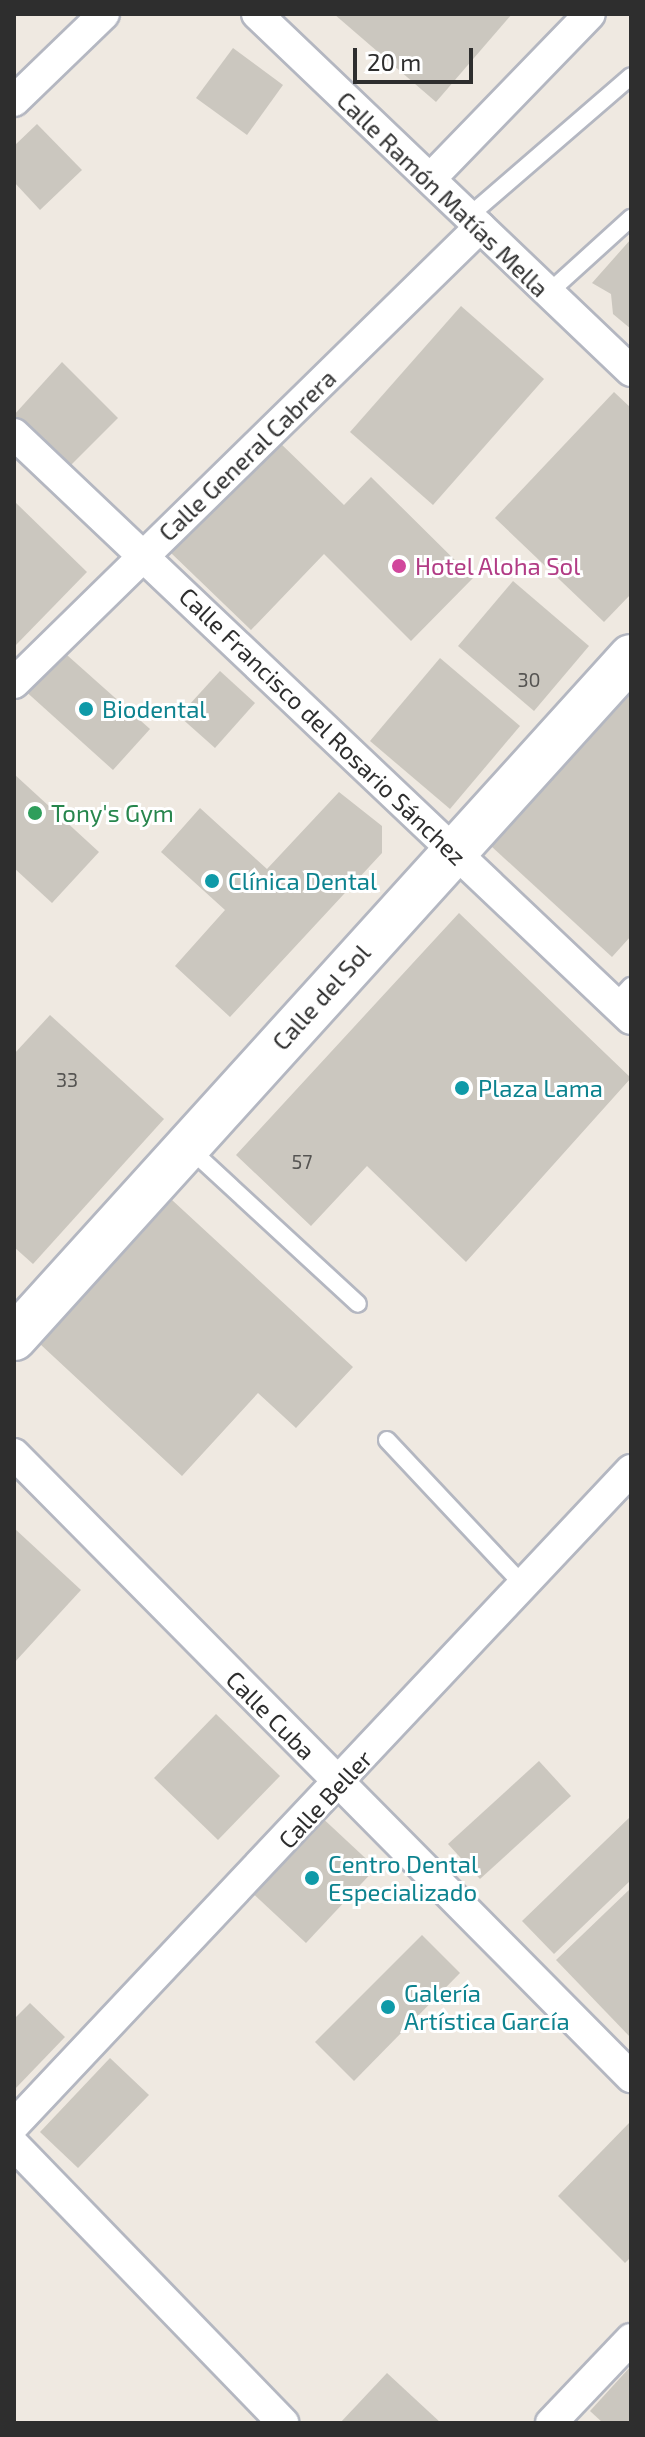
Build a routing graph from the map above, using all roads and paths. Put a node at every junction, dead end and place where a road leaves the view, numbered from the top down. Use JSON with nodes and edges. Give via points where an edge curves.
{"nodes":[{"id":1,"x":104,"y":14,"type":"edge"},
{"id":2,"x":257,"y":14,"type":"edge"},
{"id":3,"x":590,"y":14,"type":"edge"},
{"id":4,"x":631,"y":76,"type":"edge"},
{"id":5,"x":14,"y":101,"type":"edge"},
{"id":6,"x":431,"y":178,"type":"junction"},
{"id":7,"x":631,"y":218,"type":"edge"},
{"id":8,"x":475,"y":222,"type":"junction"},
{"id":9,"x":546,"y":295,"type":"junction"},
{"id":10,"x":631,"y":371,"type":"edge"},
{"id":11,"x":14,"y":434,"type":"edge"},
{"id":12,"x":146,"y":554,"type":"junction"},
{"id":13,"x":631,"y":657,"type":"edge"},
{"id":14,"x":14,"y":683,"type":"edge"},
{"id":15,"x":451,"y":852,"type":"junction"},
{"id":16,"x":625,"y":1003,"type":"edge"},
{"id":17,"x":187,"y":1146,"type":"junction"},
{"id":18,"x":358,"y":1304,"type":"dead end"},
{"id":19,"x":14,"y":1338,"type":"edge"},
{"id":20,"x":387,"y":1440,"type":"dead end"},
{"id":21,"x":14,"y":1454,"type":"edge"},
{"id":22,"x":631,"y":1470,"type":"edge"},
{"id":23,"x":524,"y":1586,"type":"junction"},
{"id":24,"x":340,"y":1784,"type":"junction"},
{"id":25,"x":631,"y":2077,"type":"edge"},
{"id":26,"x":14,"y":2125,"type":"edge"},
{"id":27,"x":14,"y":2145,"type":"edge"},
{"id":28,"x":631,"y":2339,"type":"edge"},
{"id":29,"x":283,"y":2423,"type":"edge"},
{"id":30,"x":551,"y":2423,"type":"edge"}],
"edges":[{"from":1,"to":5,"type":"street"},
{"from":2,"to":6,"type":"street","name":"Calle Ramón Matías Mella"},
{"from":3,"to":6,"type":"street"},
{"from":4,"to":8,"type":"lane"},
{"from":6,"to":8,"type":"street","name":"Calle Ramón Matías Mella"},
{"from":7,"to":9,"type":"lane"},
{"from":8,"to":9,"type":"street","name":"Calle Ramón Matías Mella"},
{"from":8,"to":12,"type":"street","name":"Calle General Cabrera"},
{"from":9,"to":10,"type":"street","name":"Calle Ramón Matías Mella"},
{"from":11,"to":12,"type":"street","name":"Calle Francisco del Rosario Sánchez"},
{"from":12,"to":14,"type":"street","name":"Calle General Cabrera"},
{"from":12,"to":15,"type":"street","name":"Calle Francisco del Rosario Sánchez"},
{"from":13,"to":15,"type":"main road","name":"Calle del Sol"},
{"from":15,"to":16,"type":"street","name":"Calle Francisco del Rosario Sánchez"},
{"from":15,"to":17,"type":"main road","name":"Calle del Sol"},
{"from":17,"to":18,"type":"lane"},
{"from":17,"to":19,"type":"main road","name":"Calle del Sol"},
{"from":20,"to":23,"type":"lane"},
{"from":21,"to":24,"type":"street","name":"Calle Cuba"},
{"from":22,"to":23,"type":"street","name":"Calle Beller"},
{"from":23,"to":24,"type":"street","name":"Calle Beller"},
{"from":24,"to":25,"type":"street","name":"Calle Cuba"},
{"from":24,"to":26,"type":"street","name":"Calle Beller"},
{"from":27,"to":29,"type":"street"},
{"from":28,"to":30,"type":"street"}]}
